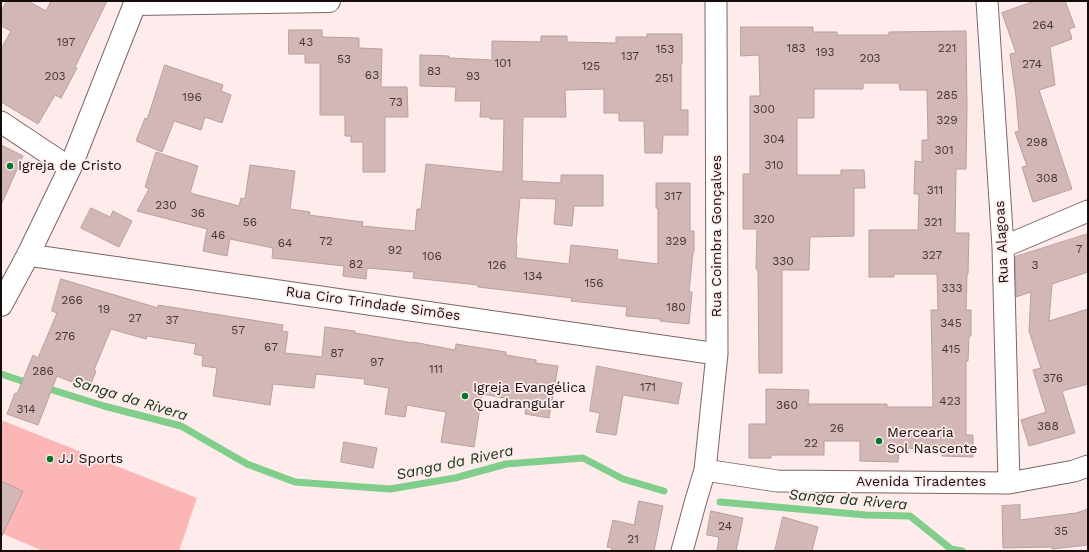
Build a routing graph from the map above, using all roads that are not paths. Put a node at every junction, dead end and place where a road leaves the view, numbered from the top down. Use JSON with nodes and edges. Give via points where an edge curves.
{"nodes":[{"id":1,"x":329,"y":1,"type":"edge"},
{"id":2,"x":716,"y":1,"type":"edge"},
{"id":3,"x":988,"y":1,"type":"edge"},
{"id":4,"x":135,"y":2,"type":"edge"},
{"id":5,"x":1,"y":122,"type":"edge"},
{"id":6,"x":70,"y":168,"type":"junction"},
{"id":7,"x":1088,"y":211,"type":"edge"},
{"id":8,"x":1003,"y":247,"type":"junction"},
{"id":9,"x":28,"y":255,"type":"junction"},
{"id":10,"x":1,"y":305,"type":"edge"},
{"id":11,"x":718,"y":354,"type":"junction"},
{"id":12,"x":1088,"y":466,"type":"edge"},
{"id":13,"x":706,"y":470,"type":"junction"},
{"id":14,"x":1009,"y":482,"type":"junction"},
{"id":15,"x":682,"y":551,"type":"edge"}],
"edges":[{"from":1,"to":4,"type":"street"},
{"from":2,"to":11,"type":"street","name":"Rua Coimbra Gonçalves"},
{"from":3,"to":8,"type":"street","name":"Rua Alagoas"},
{"from":4,"to":6,"type":"street"},
{"from":5,"to":6,"type":"street"},
{"from":6,"to":9,"type":"street"},
{"from":7,"to":8,"type":"street"},
{"from":8,"to":14,"type":"street","name":"Rua Alagoas"},
{"from":9,"to":10,"type":"street"},
{"from":9,"to":11,"type":"street","name":"Rua Ciro Trindade Simões"},
{"from":11,"to":13,"type":"street","name":"Rua Coimbra Gonçalves"},
{"from":12,"to":14,"type":"street","name":"Avenida Tiradentes","via":[[1074,471]]},
{"from":13,"to":14,"type":"street","name":"Avenida Tiradentes","via":[[777,481]]},
{"from":13,"to":15,"type":"street","name":"Rua Coimbra Gonçalves"}]}
